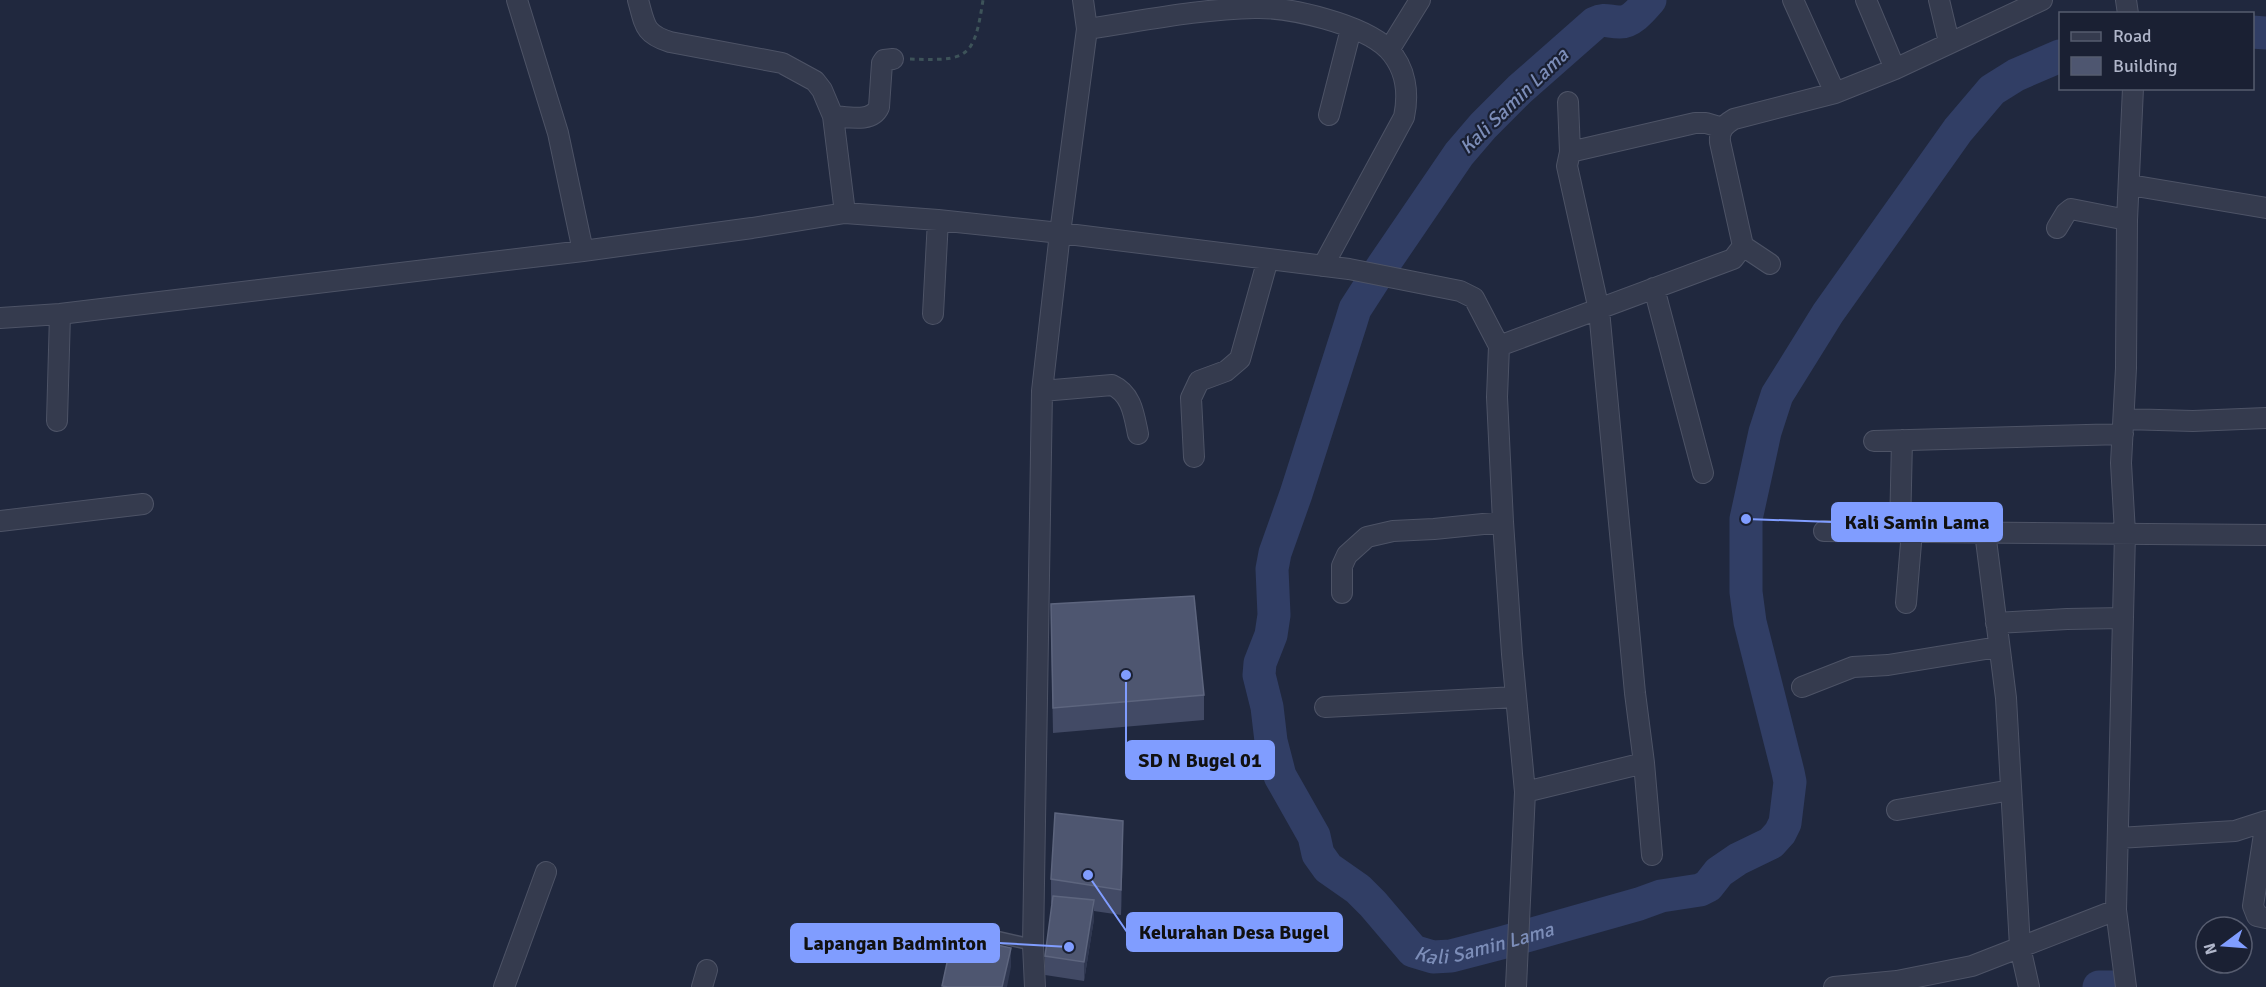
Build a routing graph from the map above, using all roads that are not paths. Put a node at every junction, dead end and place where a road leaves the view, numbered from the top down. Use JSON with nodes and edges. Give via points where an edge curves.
{"nodes":[{"id":1,"x":517,"y":0,"type":"edge"},
{"id":2,"x":638,"y":0,"type":"edge"},
{"id":3,"x":1083,"y":0,"type":"edge"},
{"id":4,"x":1420,"y":0,"type":"edge"},
{"id":5,"x":1793,"y":0,"type":"edge"},
{"id":6,"x":1866,"y":0,"type":"edge"},
{"id":7,"x":1939,"y":0,"type":"edge"},
{"id":8,"x":2042,"y":0,"type":"edge"},
{"id":9,"x":1285,"y":5,"type":"edge"},
{"id":10,"x":1351,"y":28,"type":"junction"},
{"id":11,"x":1087,"y":29,"type":"junction"},
{"id":12,"x":1949,"y":42,"type":"junction"},
{"id":13,"x":1389,"y":50,"type":"junction"},
{"id":14,"x":893,"y":59,"type":"road end"},
{"id":15,"x":1894,"y":69,"type":"junction"},
{"id":16,"x":2133,"y":90,"type":"edge"},
{"id":17,"x":1835,"y":93,"type":"junction"},
{"id":18,"x":1568,"y":102,"type":"dead end"},
{"id":19,"x":1329,"y":115,"type":"dead end"},
{"id":20,"x":833,"y":116,"type":"junction"},
{"id":21,"x":1722,"y":128,"type":"junction"},
{"id":22,"x":1570,"y":152,"type":"junction"},
{"id":23,"x":2130,"y":185,"type":"junction"},
{"id":24,"x":2266,"y":208,"type":"edge"},
{"id":25,"x":845,"y":213,"type":"junction"},
{"id":26,"x":938,"y":220,"type":"junction"},
{"id":27,"x":2127,"y":220,"type":"junction"},
{"id":28,"x":2057,"y":228,"type":"dead end"},
{"id":29,"x":1060,"y":233,"type":"junction"},
{"id":30,"x":1743,"y":246,"type":"junction"},
{"id":31,"x":583,"y":251,"type":"junction"},
{"id":32,"x":1268,"y":259,"type":"junction"},
{"id":33,"x":1770,"y":264,"type":"dead end"},
{"id":34,"x":1323,"y":266,"type":"junction"},
{"id":35,"x":1654,"y":288,"type":"junction"},
{"id":36,"x":1599,"y":310,"type":"junction"},
{"id":37,"x":60,"y":314,"type":"junction"},
{"id":38,"x":933,"y":314,"type":"dead end"},
{"id":39,"x":0,"y":318,"type":"edge"},
{"id":40,"x":1499,"y":346,"type":"junction"},
{"id":41,"x":1042,"y":391,"type":"junction"},
{"id":42,"x":2266,"y":418,"type":"edge"},
{"id":43,"x":57,"y":421,"type":"dead end"},
{"id":44,"x":2123,"y":427,"type":"junction"},
{"id":45,"x":1138,"y":434,"type":"dead end"},
{"id":46,"x":1902,"y":440,"type":"junction"},
{"id":47,"x":1874,"y":441,"type":"dead end"},
{"id":48,"x":1194,"y":457,"type":"dead end"},
{"id":49,"x":1703,"y":473,"type":"dead end"},
{"id":50,"x":143,"y":504,"type":"dead end"},
{"id":51,"x":0,"y":521,"type":"edge"},
{"id":52,"x":1503,"y":522,"type":"junction"},
{"id":53,"x":1824,"y":531,"type":"dead end"},
{"id":54,"x":1906,"y":531,"type":"junction"},
{"id":55,"x":1985,"y":532,"type":"junction"},
{"id":56,"x":2125,"y":533,"type":"junction"},
{"id":57,"x":2266,"y":535,"type":"edge"},
{"id":58,"x":1342,"y":594,"type":"dead end"},
{"id":59,"x":1906,"y":603,"type":"dead end"},
{"id":60,"x":2123,"y":618,"type":"junction"},
{"id":61,"x":1996,"y":623,"type":"junction"},
{"id":62,"x":1998,"y":647,"type":"junction"},
{"id":63,"x":1802,"y":687,"type":"dead end"},
{"id":64,"x":1516,"y":697,"type":"junction"},
{"id":65,"x":1325,"y":707,"type":"dead end"},
{"id":66,"x":1644,"y":763,"type":"junction"},
{"id":67,"x":2012,"y":790,"type":"junction"},
{"id":68,"x":1525,"y":792,"type":"junction"},
{"id":69,"x":1897,"y":810,"type":"dead end"},
{"id":70,"x":2118,"y":838,"type":"junction"},
{"id":71,"x":1652,"y":855,"type":"dead end"},
{"id":72,"x":546,"y":872,"type":"dead end"},
{"id":73,"x":2116,"y":910,"type":"junction"},
{"id":74,"x":2266,"y":918,"type":"edge"},
{"id":75,"x":941,"y":934,"type":"dead end"},
{"id":76,"x":1033,"y":945,"type":"junction"},
{"id":77,"x":2020,"y":947,"type":"junction"},
{"id":78,"x":1876,"y":985,"type":"edge"},
{"id":79,"x":504,"y":987,"type":"edge"},
{"id":80,"x":1035,"y":987,"type":"edge"},
{"id":81,"x":1516,"y":987,"type":"edge"},
{"id":82,"x":1834,"y":987,"type":"edge"},
{"id":83,"x":2029,"y":987,"type":"edge"},
{"id":84,"x":2126,"y":987,"type":"edge"}],
"edges":[{"from":1,"to":31,"type":"street","via":[[558,134]]},
{"from":2,"to":20,"type":"street","via":[[653,37],[782,63],[815,81]]},
{"from":3,"to":11,"type":"street"},
{"from":4,"to":13,"type":"street"},
{"from":5,"to":17,"type":"street"},
{"from":6,"to":15,"type":"street"},
{"from":7,"to":12,"type":"street"},
{"from":8,"to":12,"type":"street"},
{"from":9,"to":10,"type":"street"},
{"from":9,"to":11,"type":"street"},
{"from":10,"to":13,"type":"street"},
{"from":10,"to":19,"type":"street"},
{"from":11,"to":29,"type":"street"},
{"from":12,"to":15,"type":"street"},
{"from":13,"to":34,"type":"street","via":[[1406,85],[1404,117]]},
{"from":14,"to":20,"type":"street","via":[[882,63],[876,113],[868,117]]},
{"from":15,"to":17,"type":"street"},
{"from":16,"to":23,"type":"street"},
{"from":17,"to":21,"type":"street","via":[[1734,119]]},
{"from":18,"to":22,"type":"street"},
{"from":20,"to":25,"type":"street"},
{"from":21,"to":22,"type":"street","via":[[1695,123]]},
{"from":21,"to":30,"type":"street","via":[[1720,141]]},
{"from":22,"to":36,"type":"street","via":[[1567,166]]},
{"from":23,"to":24,"type":"street"},
{"from":23,"to":27,"type":"street"},
{"from":25,"to":26,"type":"street"},
{"from":25,"to":31,"type":"street"},
{"from":26,"to":29,"type":"street"},
{"from":26,"to":38,"type":"street"},
{"from":27,"to":28,"type":"street","via":[[2072,209]]},
{"from":27,"to":44,"type":"street"},
{"from":29,"to":32,"type":"street"},
{"from":29,"to":41,"type":"street"},
{"from":30,"to":33,"type":"street"},
{"from":30,"to":35,"type":"street","via":[[1733,259]]},
{"from":31,"to":37,"type":"street"},
{"from":32,"to":34,"type":"street"},
{"from":32,"to":48,"type":"street","via":[[1240,359],[1226,371],[1199,381],[1194,389]]},
{"from":34,"to":40,"type":"street","via":[[1468,294],[1481,308]]},
{"from":35,"to":36,"type":"street"},
{"from":35,"to":49,"type":"street"},
{"from":36,"to":40,"type":"street"},
{"from":36,"to":66,"type":"street"},
{"from":37,"to":39,"type":"street"},
{"from":37,"to":43,"type":"street"},
{"from":40,"to":52,"type":"street","via":[[1497,397]]},
{"from":41,"to":45,"type":"street","via":[[1112,385],[1120,388],[1130,403]]},
{"from":41,"to":76,"type":"street"},
{"from":42,"to":44,"type":"street"},
{"from":44,"to":46,"type":"street"},
{"from":44,"to":56,"type":"street"},
{"from":46,"to":47,"type":"street"},
{"from":46,"to":54,"type":"street"},
{"from":50,"to":51,"type":"street"},
{"from":52,"to":58,"type":"street","via":[[1393,531],[1367,537],[1347,555],[1342,566]]},
{"from":52,"to":64,"type":"street"},
{"from":53,"to":54,"type":"street"},
{"from":54,"to":55,"type":"street"},
{"from":54,"to":59,"type":"street"},
{"from":55,"to":56,"type":"street"},
{"from":55,"to":61,"type":"street"},
{"from":56,"to":57,"type":"street"},
{"from":56,"to":60,"type":"street"},
{"from":60,"to":61,"type":"street"},
{"from":60,"to":70,"type":"street"},
{"from":61,"to":62,"type":"street"},
{"from":62,"to":63,"type":"street","via":[[1853,667]]},
{"from":62,"to":67,"type":"street"},
{"from":64,"to":65,"type":"street"},
{"from":64,"to":68,"type":"street"},
{"from":66,"to":68,"type":"street"},
{"from":66,"to":71,"type":"street"},
{"from":67,"to":69,"type":"street"},
{"from":67,"to":77,"type":"street"},
{"from":68,"to":81,"type":"street"},
{"from":70,"to":73,"type":"street"},
{"from":70,"to":74,"type":"street","via":[[2235,831],[2266,821],[2253,906],[2257,916]]},
{"from":72,"to":79,"type":"street"},
{"from":73,"to":77,"type":"street"},
{"from":73,"to":84,"type":"street"},
{"from":75,"to":76,"type":"lane","via":[[985,934]]},
{"from":76,"to":80,"type":"street"},
{"from":77,"to":78,"type":"street","via":[[1972,966]]},
{"from":77,"to":83,"type":"street"},
{"from":78,"to":82,"type":"street"}]}
